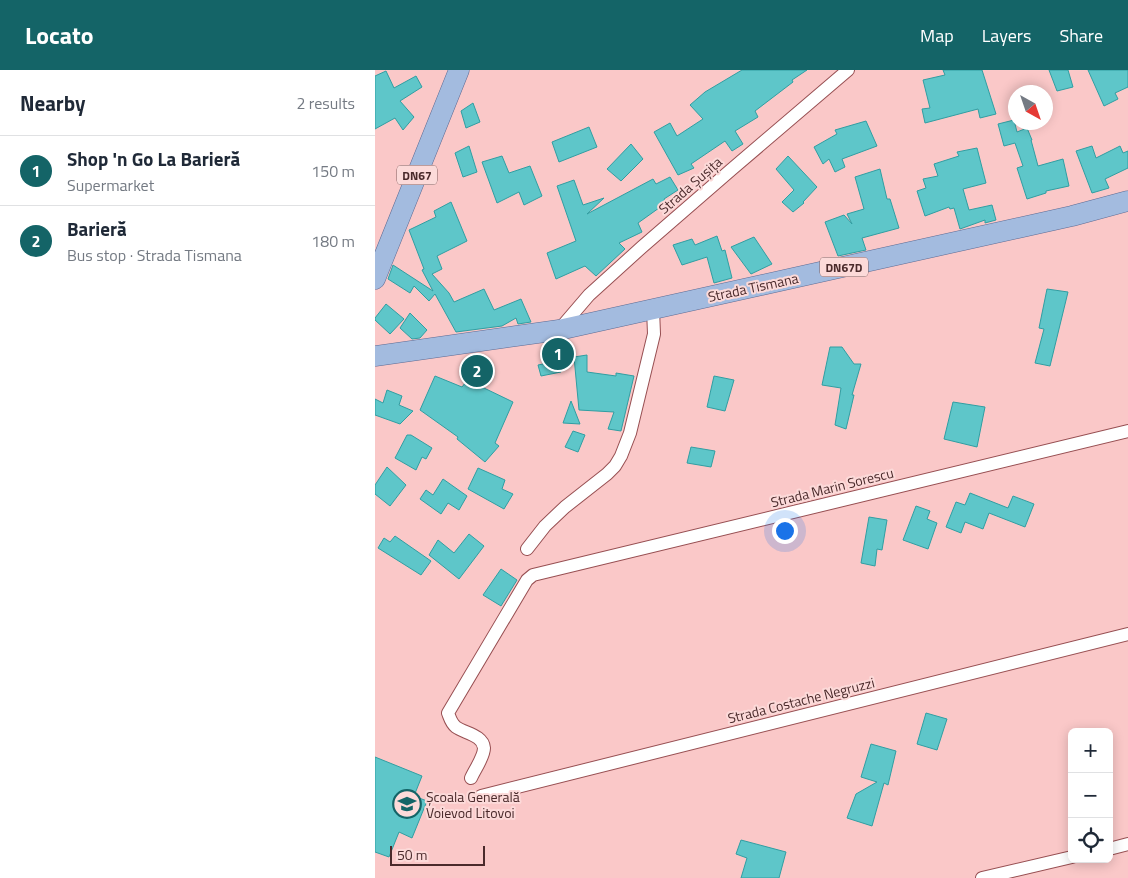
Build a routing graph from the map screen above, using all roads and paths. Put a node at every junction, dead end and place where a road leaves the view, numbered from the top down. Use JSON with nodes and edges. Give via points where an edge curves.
{"nodes":[{"id":1,"x":459,"y":70,"type":"edge"},
{"id":2,"x":848,"y":70,"type":"edge"},
{"id":3,"x":1128,"y":201,"type":"edge"},
{"id":4,"x":375,"y":279,"type":"edge"},
{"id":5,"x":653,"y":309,"type":"junction"},
{"id":6,"x":559,"y":330,"type":"junction"},
{"id":7,"x":375,"y":356,"type":"edge"},
{"id":8,"x":1128,"y":431,"type":"edge"},
{"id":9,"x":527,"y":549,"type":"dead end"},
{"id":10,"x":1128,"y":634,"type":"edge"},
{"id":11,"x":471,"y":778,"type":"dead end"},
{"id":12,"x":481,"y":796,"type":"dead end"},
{"id":13,"x":1128,"y":844,"type":"edge"},
{"id":14,"x":1113,"y":847,"type":"edge"},
{"id":15,"x":1068,"y":858,"type":"edge"},
{"id":16,"x":982,"y":878,"type":"edge"}],
"edges":[{"from":1,"to":4,"type":"main road","number":"DN67"},
{"from":2,"to":6,"type":"street","name":"Strada Șușița","via":[[642,247],[589,295]]},
{"from":3,"to":5,"type":"main road","name":"Strada Tismana","number":"DN67D"},
{"from":5,"to":6,"type":"main road","name":"Strada Tismana","number":"DN67D"},
{"from":5,"to":9,"type":"street","via":[[655,334],[621,456],[607,474],[545,526]]},
{"from":6,"to":7,"type":"main road","name":"Strada Tismana","number":"DN67D"},
{"from":8,"to":11,"type":"street","name":"Strada Marin Sorescu","via":[[533,575],[448,713],[457,728],[481,740],[484,747]]},
{"from":10,"to":12,"type":"street","name":"Strada Costache Negruzzi"},
{"from":13,"to":14,"type":"street"},
{"from":15,"to":16,"type":"street"}]}
